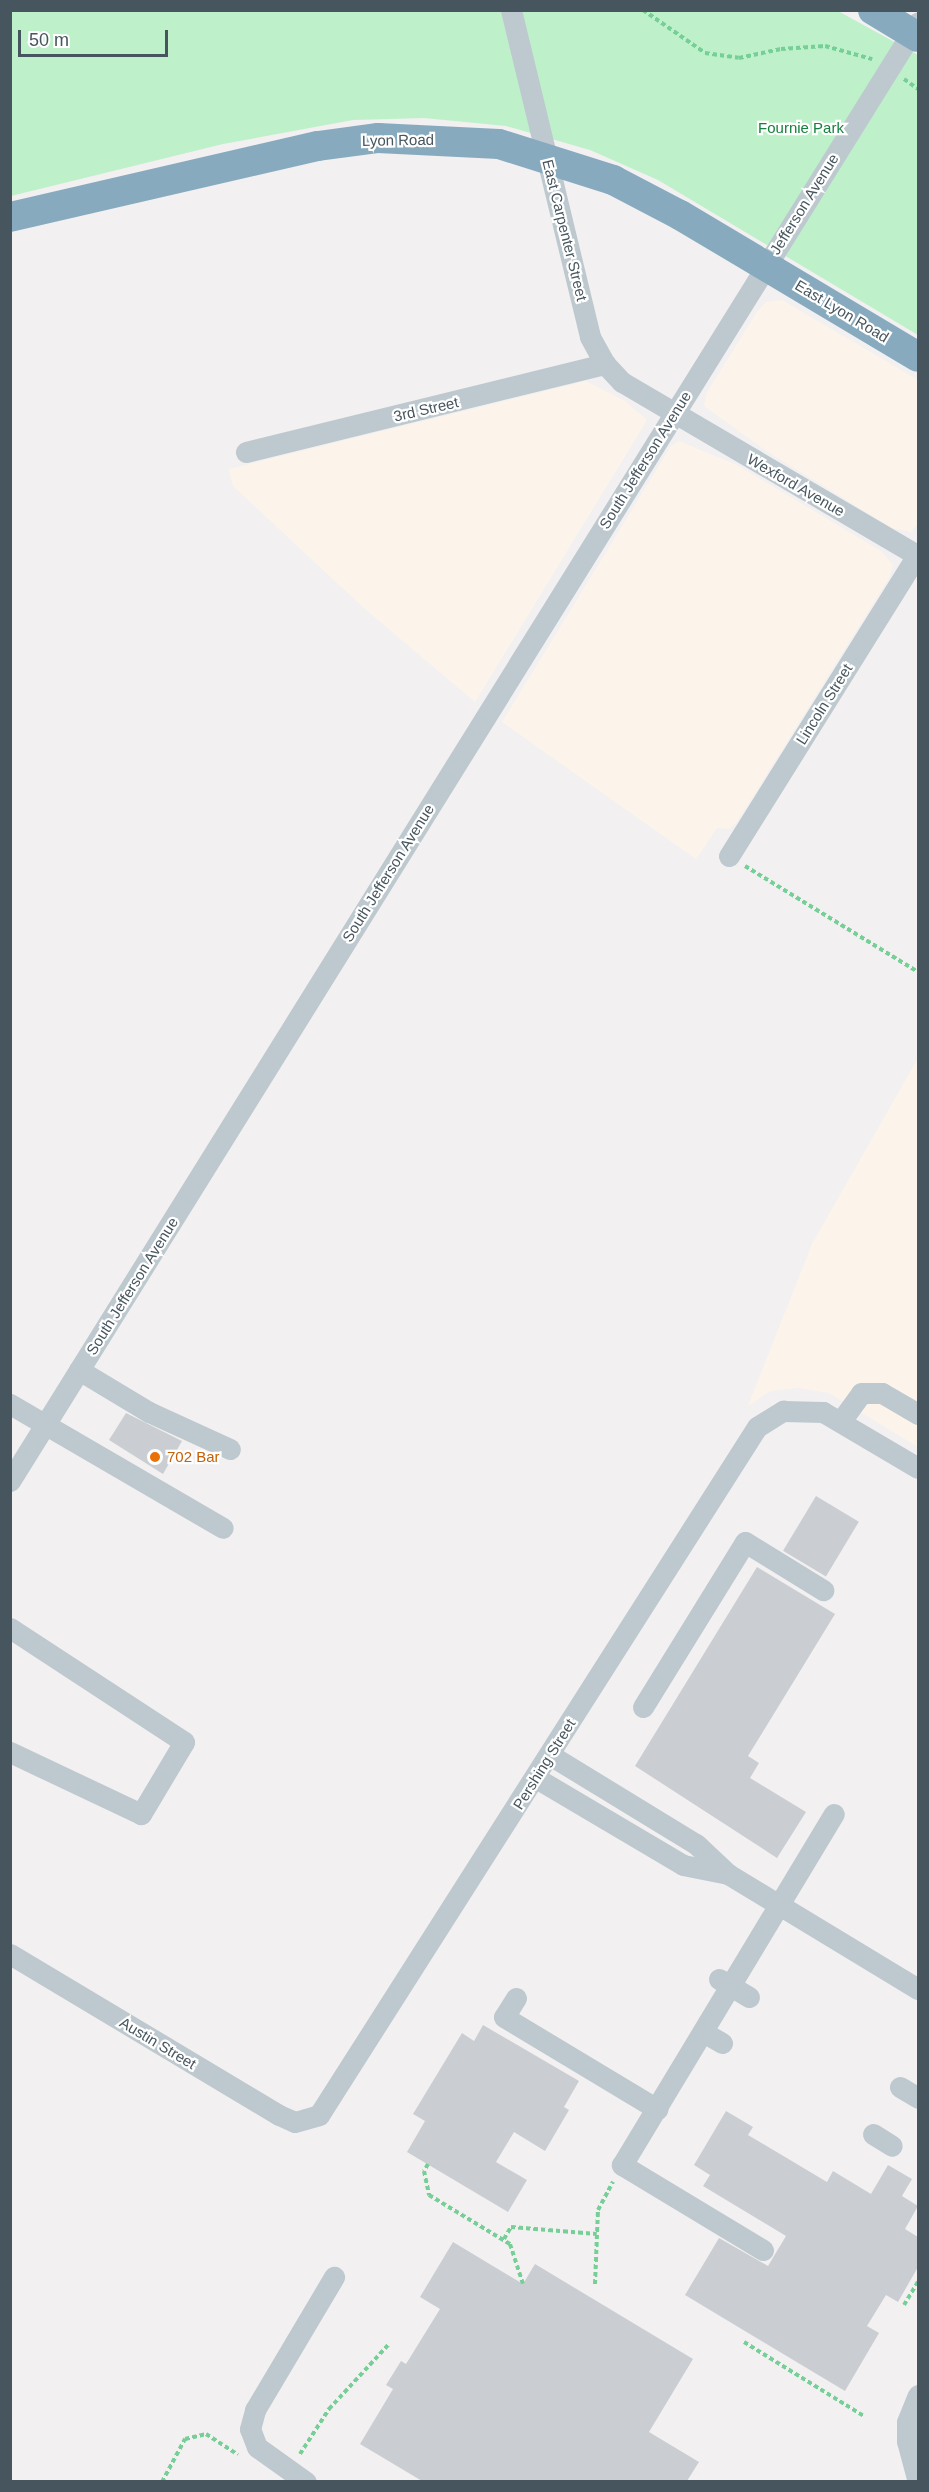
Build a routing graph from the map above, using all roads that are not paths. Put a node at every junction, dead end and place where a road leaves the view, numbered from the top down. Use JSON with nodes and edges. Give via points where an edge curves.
{"nodes":[{"id":1,"x":511,"y":10,"type":"edge"},
{"id":2,"x":873,"y":10,"type":"edge"},
{"id":3,"x":916,"y":30,"type":"edge"},
{"id":4,"x":547,"y":156,"type":"junction"},
{"id":5,"x":10,"y":217,"type":"edge"},
{"id":6,"x":766,"y":265,"type":"junction"},
{"id":7,"x":918,"y":357,"type":"edge"},
{"id":8,"x":605,"y":364,"type":"junction"},
{"id":9,"x":675,"y":413,"type":"junction"},
{"id":10,"x":246,"y":452,"type":"dead end"},
{"id":11,"x":918,"y":555,"type":"edge"},
{"id":12,"x":729,"y":856,"type":"road end"},
{"id":13,"x":79,"y":1370,"type":"junction"},
{"id":14,"x":10,"y":1404,"type":"edge"},
{"id":15,"x":918,"y":1414,"type":"edge"},
{"id":16,"x":841,"y":1421,"type":"junction"},
{"id":17,"x":46,"y":1424,"type":"junction"},
{"id":18,"x":230,"y":1449,"type":"dead end"},
{"id":19,"x":918,"y":1468,"type":"edge"},
{"id":20,"x":10,"y":1481,"type":"edge"},
{"id":21,"x":222,"y":1528,"type":"dead end"},
{"id":22,"x":823,"y":1590,"type":"dead end"},
{"id":23,"x":10,"y":1628,"type":"edge"},
{"id":24,"x":643,"y":1707,"type":"dead end"},
{"id":25,"x":10,"y":1752,"type":"edge"},
{"id":26,"x":550,"y":1755,"type":"junction"},
{"id":27,"x":536,"y":1778,"type":"junction"},
{"id":28,"x":834,"y":1815,"type":"dead end"},
{"id":29,"x":728,"y":1874,"type":"junction"},
{"id":30,"x":780,"y":1905,"type":"junction"},
{"id":31,"x":10,"y":1954,"type":"edge"},
{"id":32,"x":918,"y":1989,"type":"edge"},
{"id":33,"x":516,"y":1998,"type":"dead end"},
{"id":34,"x":703,"y":2032,"type":"junction"},
{"id":35,"x":722,"y":2043,"type":"dead end"},
{"id":36,"x":900,"y":2087,"type":"dead end"},
{"id":37,"x":918,"y":2098,"type":"edge"},
{"id":38,"x":657,"y":2109,"type":"junction"},
{"id":39,"x":308,"y":2121,"type":"joint"},
{"id":40,"x":873,"y":2134,"type":"dead end"},
{"id":41,"x":892,"y":2146,"type":"dead end"},
{"id":42,"x":763,"y":2250,"type":"dead end"},
{"id":43,"x":334,"y":2277,"type":"dead end"},
{"id":44,"x":918,"y":2395,"type":"edge"},
{"id":45,"x":306,"y":2481,"type":"edge"},
{"id":46,"x":918,"y":2481,"type":"edge"}],
"edges":[{"from":1,"to":4,"type":"street","name":"East Carpenter Street"},
{"from":2,"to":3,"type":"highway"},
{"from":3,"to":6,"type":"street","name":"Jefferson Avenue"},
{"from":4,"to":5,"type":"highway","name":"Lyon Road","via":[[499,144],[378,138],[260,156]]},
{"from":4,"to":6,"type":"highway","name":"Lyon Road","via":[[613,180]]},
{"from":4,"to":8,"type":"street","name":"East Carpenter Street","via":[[590,337]]},
{"from":6,"to":7,"type":"highway","name":"East Lyon Road"},
{"from":6,"to":9,"type":"street","name":"South Jefferson Avenue"},
{"from":8,"to":9,"type":"street","name":"East Carpenter Street","via":[[622,382]]},
{"from":8,"to":10,"type":"street","name":"3rd Street"},
{"from":9,"to":11,"type":"street","name":"Wexford Avenue"},
{"from":9,"to":13,"type":"street","name":"South Jefferson Avenue"},
{"from":11,"to":12,"type":"street","name":"Lincoln Street"},
{"from":13,"to":17,"type":"street","name":"South Jefferson Avenue"},
{"from":13,"to":18,"type":"street","via":[[149,1412]]},
{"from":14,"to":17,"type":"street"},
{"from":15,"to":16,"type":"street","via":[[882,1393],[861,1393]]},
{"from":16,"to":19,"type":"street"},
{"from":16,"to":26,"type":"street","name":"Pershing Street","via":[[823,1412],[783,1411],[757,1427]]},
{"from":17,"to":20,"type":"street","name":"South Jefferson Avenue"},
{"from":17,"to":21,"type":"street"},
{"from":22,"to":24,"type":"street","via":[[745,1542]]},
{"from":23,"to":25,"type":"street","via":[[184,1742],[141,1814]]},
{"from":26,"to":27,"type":"street","name":"Pershing Street"},
{"from":26,"to":29,"type":"street","via":[[696,1844]]},
{"from":27,"to":29,"type":"street","via":[[682,1865]]},
{"from":27,"to":39,"type":"street","name":"Pershing Street","via":[[328,2105]]},
{"from":28,"to":30,"type":"street"},
{"from":29,"to":30,"type":"street"},
{"from":30,"to":32,"type":"street"},
{"from":30,"to":34,"type":"street"},
{"from":31,"to":39,"type":"street","name":"Austin Street","via":[[279,2115],[295,2122]]},
{"from":33,"to":38,"type":"street","via":[[504,2017]]},
{"from":34,"to":35,"type":"street"},
{"from":34,"to":38,"type":"street"},
{"from":36,"to":37,"type":"street"},
{"from":38,"to":42,"type":"street","via":[[622,2165]]},
{"from":40,"to":41,"type":"street"},
{"from":43,"to":45,"type":"street","via":[[255,2409],[250,2429],[257,2447]]},
{"from":44,"to":46,"type":"street","via":[[907,2422],[907,2441]]}]}
